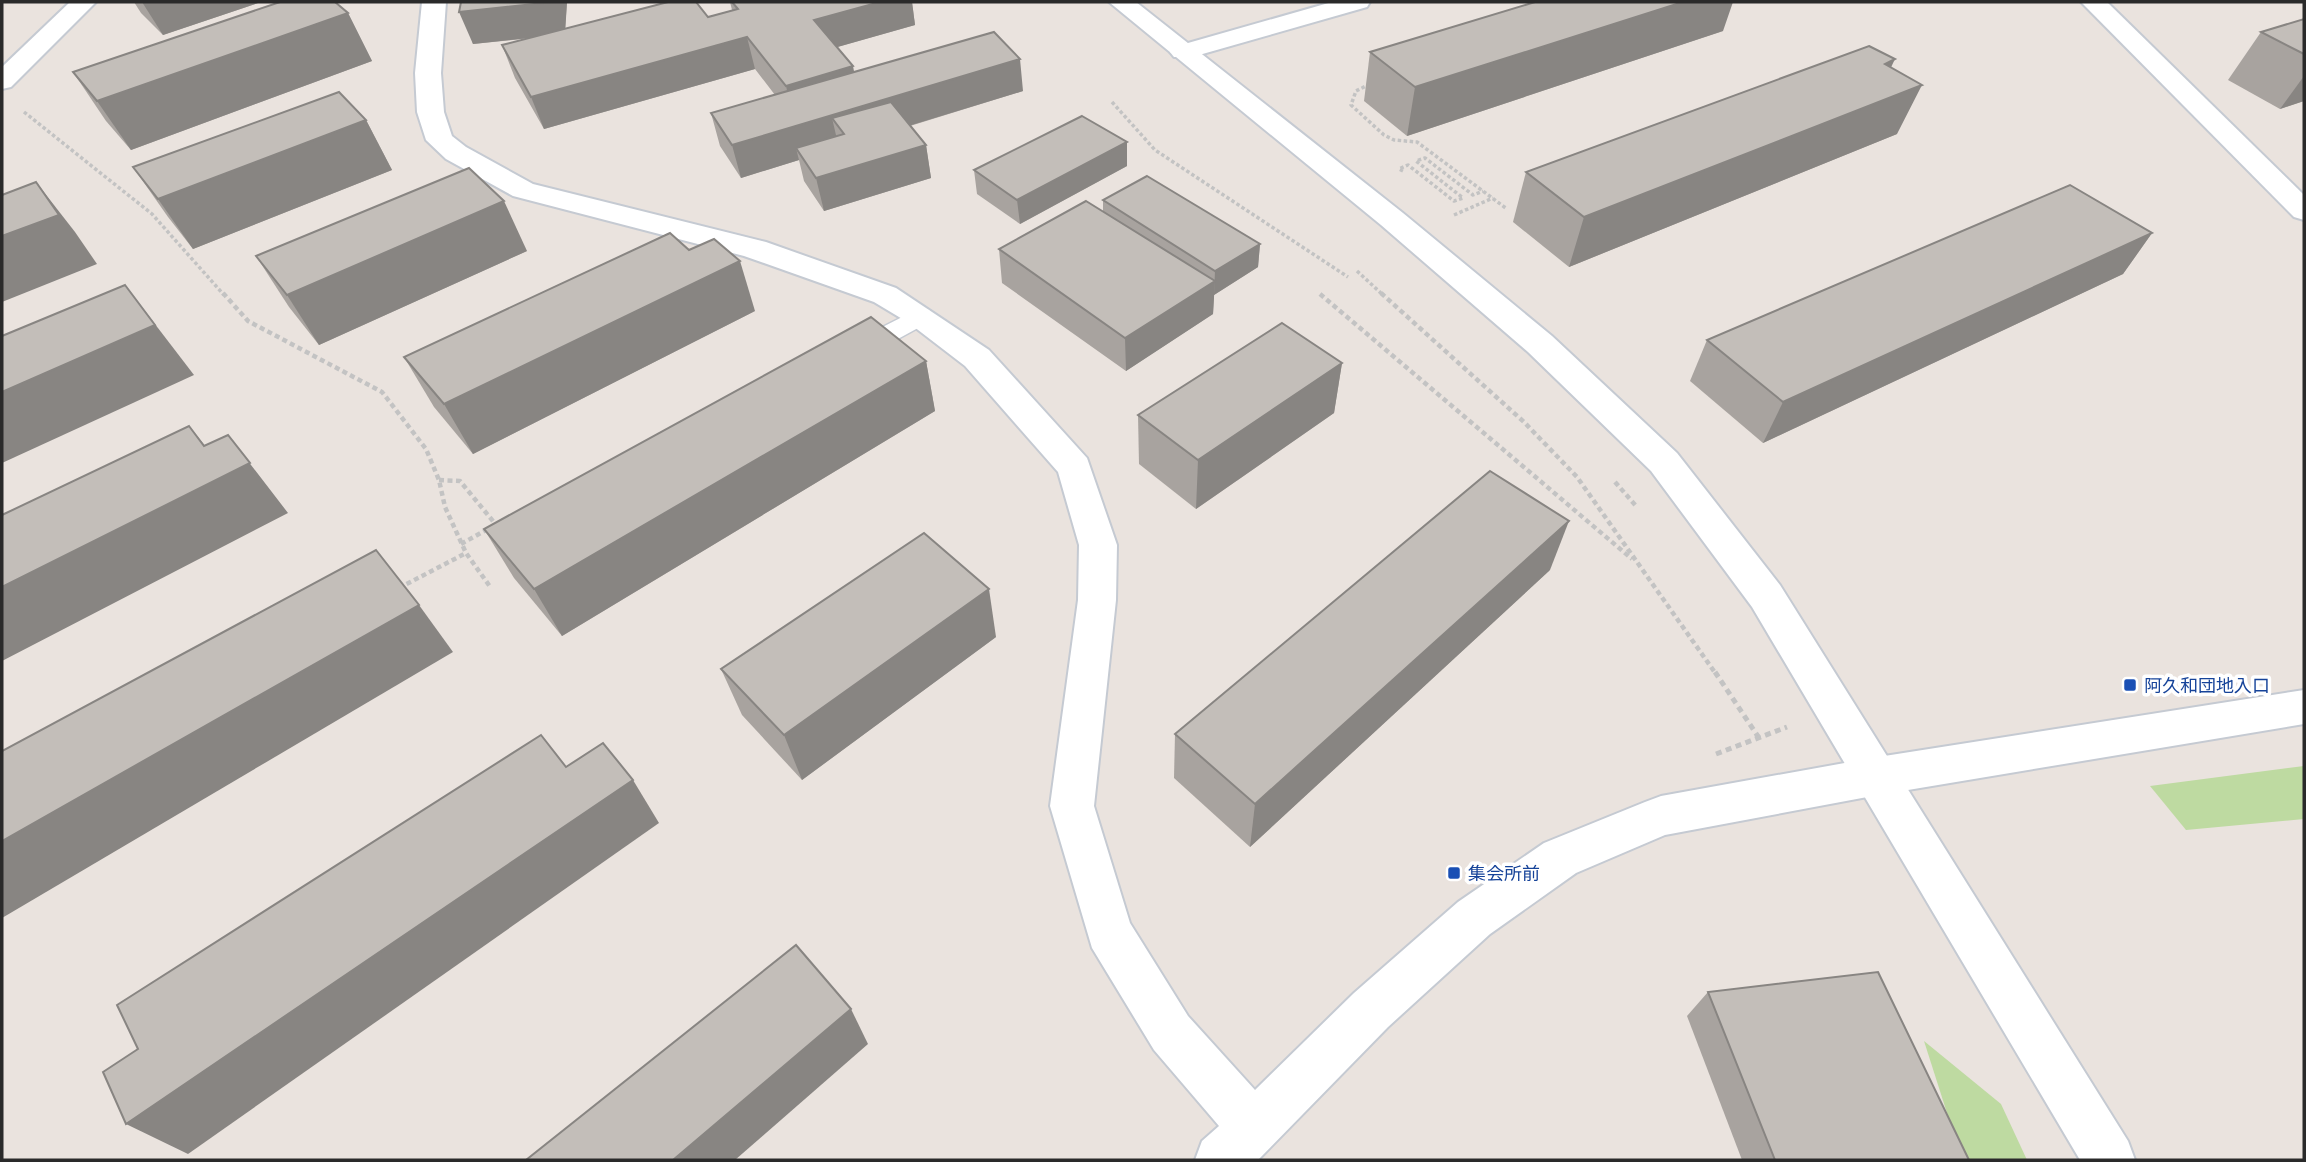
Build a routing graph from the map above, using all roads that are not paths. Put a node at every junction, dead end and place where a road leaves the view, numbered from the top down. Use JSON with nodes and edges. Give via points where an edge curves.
{"nodes":[{"id":1,"x":85,"y":2,"type":"edge"},
{"id":2,"x":434,"y":2,"type":"edge"},
{"id":3,"x":1121,"y":2,"type":"edge"},
{"id":4,"x":1358,"y":2,"type":"edge"},
{"id":5,"x":2093,"y":2,"type":"edge"},
{"id":6,"x":1183,"y":52,"type":"junction"},
{"id":7,"x":2,"y":80,"type":"edge"},
{"id":8,"x":2304,"y":211,"type":"edge"},
{"id":9,"x":920,"y":316,"type":"junction"},
{"id":10,"x":834,"y":363,"type":"edge"},
{"id":11,"x":2304,"y":706,"type":"edge"},
{"id":12,"x":1878,"y":776,"type":"junction"},
{"id":13,"x":1253,"y":1126,"type":"junction"},
{"id":14,"x":1221,"y":1160,"type":"edge"},
{"id":15,"x":2109,"y":1160,"type":"edge"}],
"edges":[{"from":1,"to":7,"type":"street"},
{"from":2,"to":9,"type":"street","via":[[428,97],[440,139],[496,179],[523,190],[755,249],[885,295]]},
{"from":3,"to":6,"type":"street"},
{"from":4,"to":6,"type":"street"},
{"from":5,"to":8,"type":"street"},
{"from":6,"to":12,"type":"street","via":[[1540,344],[1664,462],[1766,596]]},
{"from":9,"to":10,"type":"lane"},
{"from":9,"to":13,"type":"street","via":[[978,358],[1074,467],[1098,545],[1097,600],[1072,806],[1109,932],[1171,1032]]},
{"from":11,"to":12,"type":"street"},
{"from":12,"to":13,"type":"street","via":[[1661,817],[1560,859],[1474,918],[1371,1010]]},
{"from":12,"to":15,"type":"street"},
{"from":13,"to":14,"type":"street"}]}
